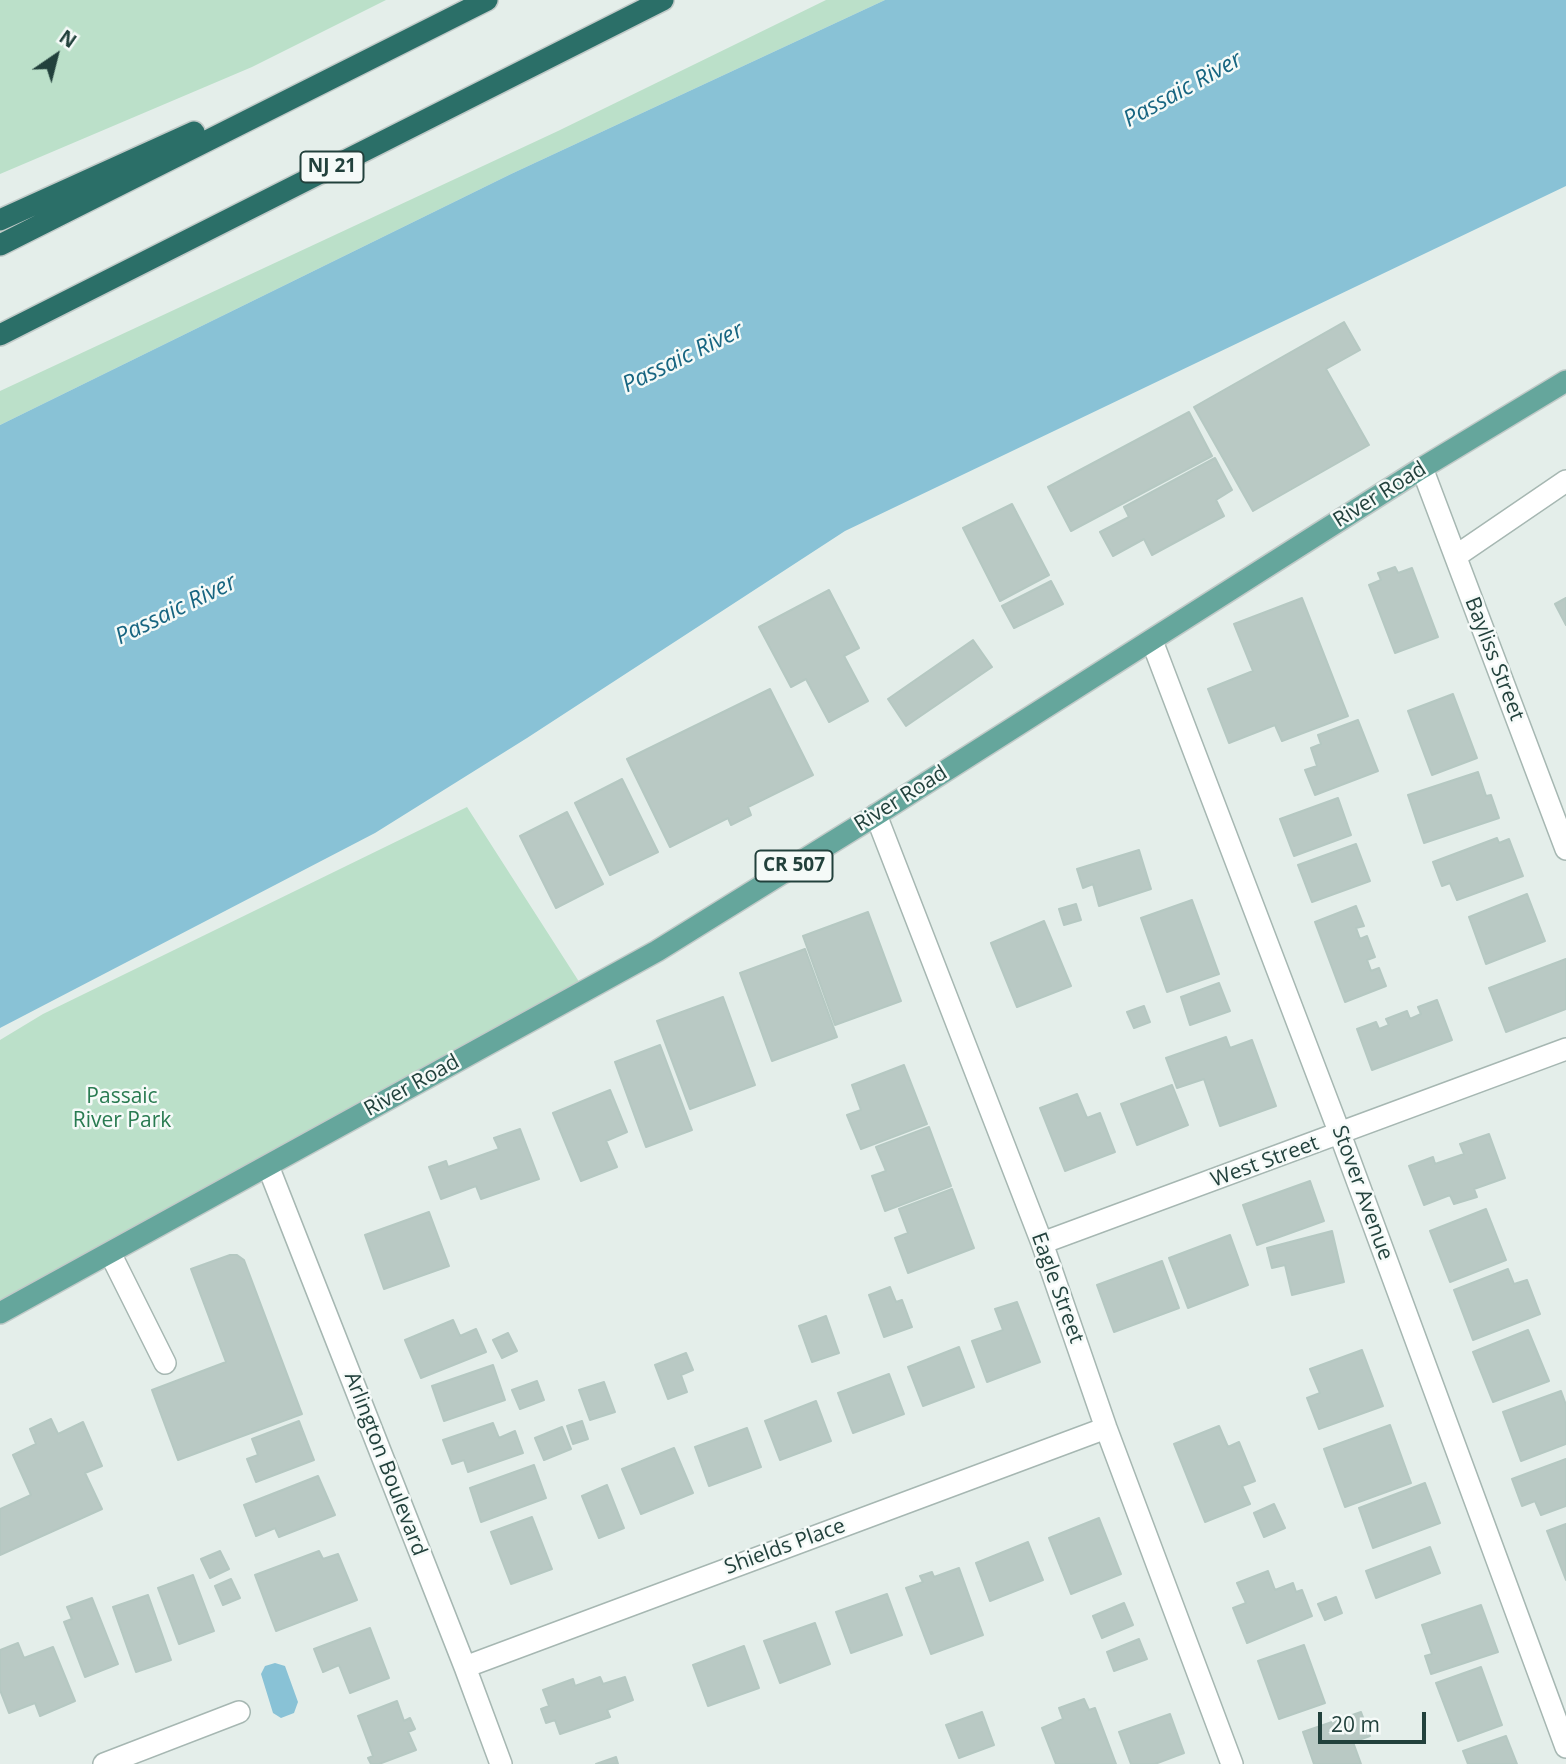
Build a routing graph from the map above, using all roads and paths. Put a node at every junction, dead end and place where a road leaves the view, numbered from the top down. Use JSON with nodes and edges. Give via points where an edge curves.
{"nodes":[{"id":1,"x":487,"y":0,"type":"edge"},
{"id":2,"x":663,"y":0,"type":"edge"},
{"id":3,"x":0,"y":220,"type":"edge"},
{"id":4,"x":0,"y":245,"type":"edge"},
{"id":5,"x":0,"y":335,"type":"edge"},
{"id":6,"x":1566,"y":381,"type":"edge"},
{"id":7,"x":1422,"y":468,"type":"junction"},
{"id":8,"x":1566,"y":481,"type":"edge"},
{"id":9,"x":1456,"y":556,"type":"junction"},
{"id":10,"x":1152,"y":641,"type":"junction"},
{"id":11,"x":876,"y":815,"type":"junction"},
{"id":12,"x":1566,"y":849,"type":"edge"},
{"id":13,"x":1566,"y":1049,"type":"edge"},
{"id":14,"x":1340,"y":1135,"type":"junction"},
{"id":15,"x":268,"y":1166,"type":"junction"},
{"id":16,"x":1042,"y":1243,"type":"junction"},
{"id":17,"x":110,"y":1253,"type":"junction"},
{"id":18,"x":0,"y":1313,"type":"edge"},
{"id":19,"x":165,"y":1363,"type":"dead end"},
{"id":20,"x":1106,"y":1428,"type":"junction"},
{"id":21,"x":465,"y":1667,"type":"junction"},
{"id":22,"x":239,"y":1712,"type":"dead end"},
{"id":23,"x":1566,"y":1747,"type":"edge"},
{"id":24,"x":104,"y":1764,"type":"edge"},
{"id":25,"x":501,"y":1764,"type":"edge"},
{"id":26,"x":1232,"y":1764,"type":"edge"}],
"edges":[{"from":1,"to":3,"type":"highway"},
{"from":1,"to":4,"type":"highway"},
{"from":2,"to":5,"type":"highway","number":"NJ 21"},
{"from":6,"to":7,"type":"main road","name":"River Road","number":"CR 507"},
{"from":7,"to":9,"type":"street","name":"Bayliss Street"},
{"from":7,"to":10,"type":"main road","name":"River Road","number":"CR 507"},
{"from":8,"to":9,"type":"street"},
{"from":9,"to":12,"type":"street","name":"Bayliss Street"},
{"from":10,"to":11,"type":"main road","name":"River Road","number":"CR 507"},
{"from":10,"to":14,"type":"street","name":"Stover Avenue"},
{"from":11,"to":15,"type":"main road","name":"River Road","number":"CR 507","via":[[657,951]]},
{"from":11,"to":16,"type":"street","name":"Eagle Street"},
{"from":13,"to":14,"type":"street","name":"West Street"},
{"from":14,"to":16,"type":"street","name":"West Street"},
{"from":14,"to":23,"type":"street","name":"Stover Avenue"},
{"from":15,"to":17,"type":"main road","name":"River Road","number":"CR 507"},
{"from":15,"to":21,"type":"street","name":"Arlington Boulevard"},
{"from":16,"to":20,"type":"street","name":"Eagle Street"},
{"from":17,"to":18,"type":"main road","name":"River Road","number":"CR 507"},
{"from":17,"to":19,"type":"street"},
{"from":20,"to":21,"type":"street","name":"Shields Place"},
{"from":20,"to":26,"type":"street","name":"Eagle Street"},
{"from":21,"to":25,"type":"street","name":"Arlington Boulevard"},
{"from":22,"to":24,"type":"street"}]}
